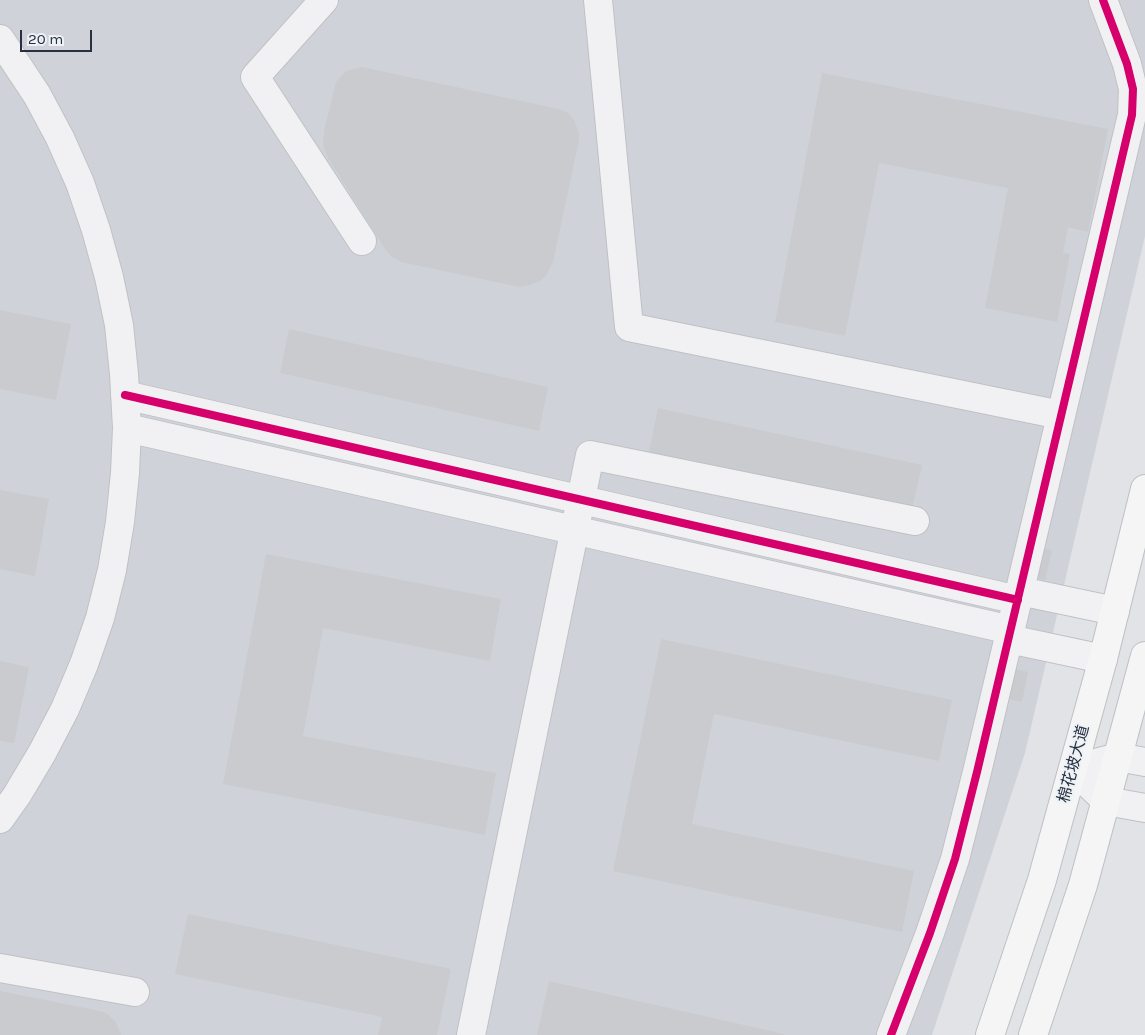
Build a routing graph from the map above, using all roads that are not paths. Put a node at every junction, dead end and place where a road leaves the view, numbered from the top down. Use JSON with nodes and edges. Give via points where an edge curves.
{"nodes":[{"id":1,"x":324,"y":0,"type":"edge"},
{"id":2,"x":598,"y":0,"type":"edge"},
{"id":3,"x":1103,"y":0,"type":"edge"},
{"id":4,"x":0,"y":39,"type":"edge"},
{"id":5,"x":362,"y":241,"type":"dead end"},
{"id":6,"x":125,"y":395,"type":"junction"},
{"id":7,"x":1061,"y":415,"type":"junction"},
{"id":8,"x":127,"y":428,"type":"junction"},
{"id":9,"x":1145,"y":489,"type":"edge"},
{"id":10,"x":580,"y":499,"type":"junction"},
{"id":11,"x":915,"y":521,"type":"dead end"},
{"id":12,"x":574,"y":530,"type":"junction"},
{"id":13,"x":1019,"y":595,"type":"junction"},
{"id":14,"x":1115,"y":610,"type":"junction"},
{"id":15,"x":1010,"y":634,"type":"junction"},
{"id":16,"x":1145,"y":656,"type":"edge"},
{"id":17,"x":1103,"y":659,"type":"junction"},
{"id":18,"x":1118,"y":757,"type":"junction"},
{"id":19,"x":1145,"y":762,"type":"edge"},
{"id":20,"x":1072,"y":769,"type":"junction"},
{"id":21,"x":1106,"y":801,"type":"junction"},
{"id":22,"x":1145,"y":808,"type":"edge"},
{"id":23,"x":0,"y":819,"type":"edge"},
{"id":24,"x":0,"y":968,"type":"edge"},
{"id":25,"x":135,"y":992,"type":"dead end"},
{"id":26,"x":471,"y":1035,"type":"edge"},
{"id":27,"x":891,"y":1035,"type":"edge"},
{"id":28,"x":990,"y":1035,"type":"edge"},
{"id":29,"x":1032,"y":1035,"type":"edge"}],
"edges":[{"from":1,"to":5,"type":"street","via":[[255,77]]},
{"from":2,"to":7,"type":"street","via":[[629,327]]},
{"from":3,"to":7,"type":"street","via":[[1127,64],[1132,89],[1132,115]]},
{"from":4,"to":6,"type":"street","via":[[37,95],[80,184],[109,277]]},
{"from":6,"to":8,"type":"street"},
{"from":6,"to":10,"type":"street"},
{"from":7,"to":13,"type":"street"},
{"from":8,"to":12,"type":"street"},
{"from":8,"to":23,"type":"street","via":[[120,522],[100,618],[65,709],[42,753]]},
{"from":9,"to":14,"type":"main road","name":"棉花坡大道"},
{"from":10,"to":11,"type":"street","via":[[590,455]]},
{"from":10,"to":12,"type":"street"},
{"from":10,"to":13,"type":"street"},
{"from":12,"to":15,"type":"street"},
{"from":12,"to":26,"type":"street"},
{"from":13,"to":14,"type":"street"},
{"from":13,"to":15,"type":"street"},
{"from":14,"to":17,"type":"main road","name":"棉花坡大道"},
{"from":15,"to":17,"type":"street"},
{"from":15,"to":27,"type":"street","via":[[955,859]]},
{"from":16,"to":18,"type":"main road"},
{"from":17,"to":20,"type":"main road","name":"棉花坡大道"},
{"from":18,"to":19,"type":"street"},
{"from":18,"to":20,"type":"street"},
{"from":18,"to":21,"type":"main road"},
{"from":20,"to":21,"type":"street"},
{"from":20,"to":28,"type":"main road","name":"棉花坡大道","via":[[1042,880]]},
{"from":21,"to":22,"type":"street"},
{"from":21,"to":29,"type":"main road","via":[[1083,884]]},
{"from":24,"to":25,"type":"street"}]}
